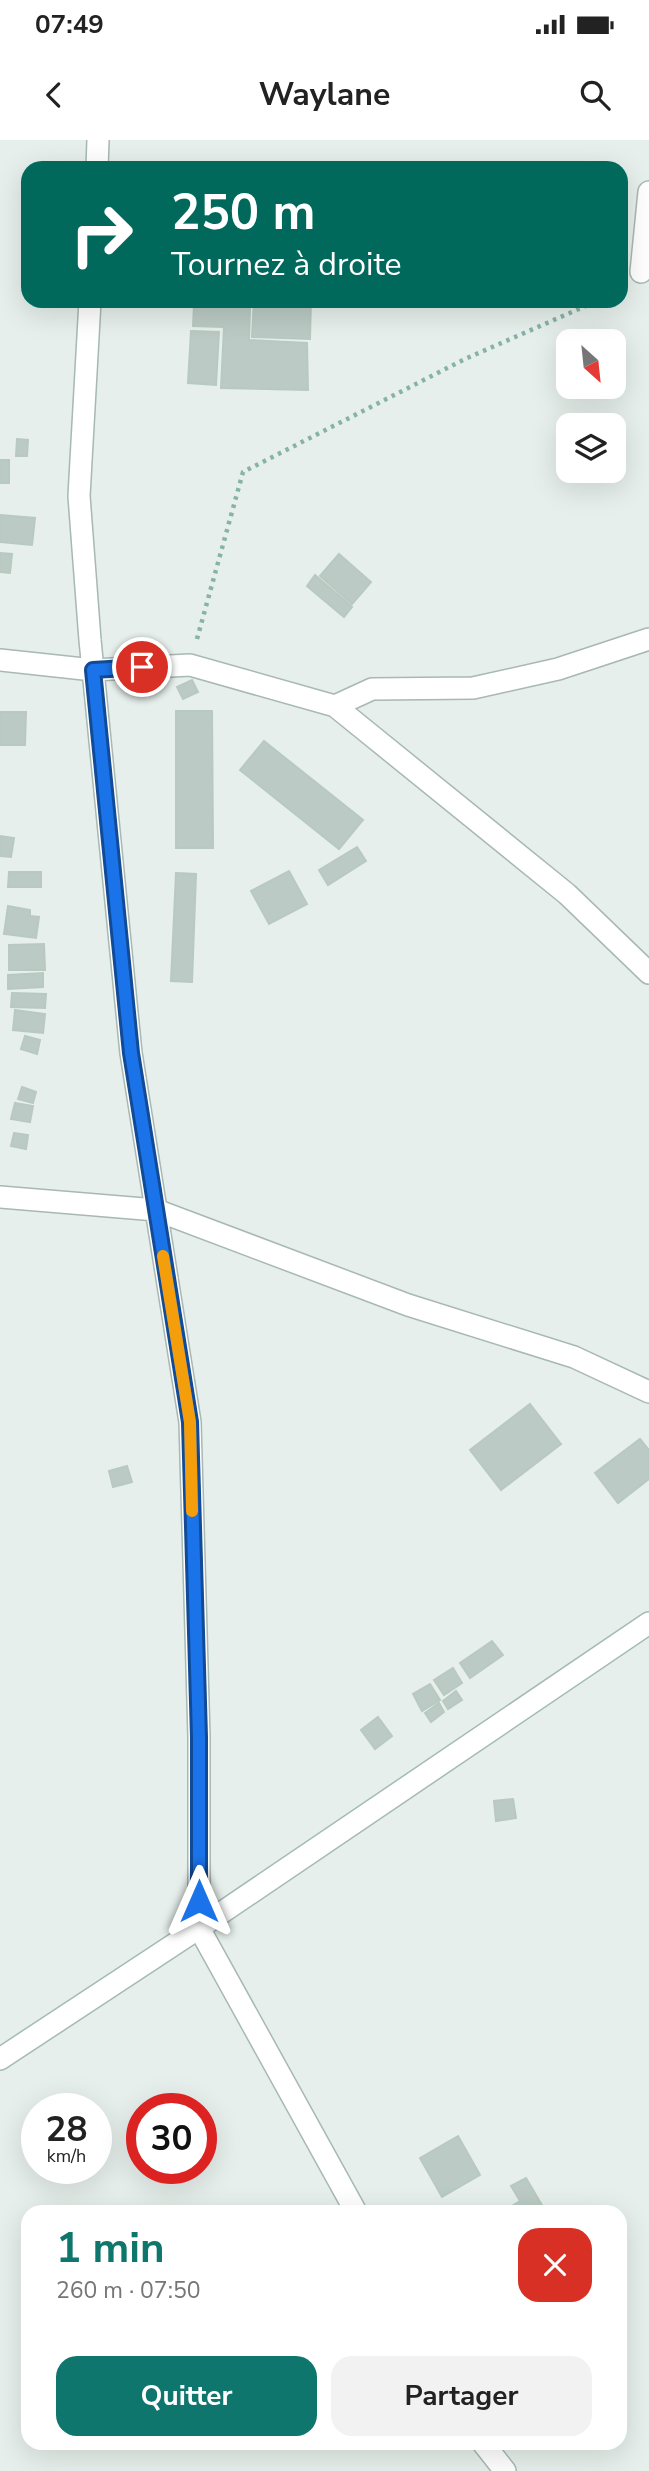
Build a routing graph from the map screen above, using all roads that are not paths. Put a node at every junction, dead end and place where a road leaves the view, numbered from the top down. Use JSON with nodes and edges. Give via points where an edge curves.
{"nodes":[{"id":1,"x":98,"y":140,"type":"edge"},
{"id":2,"x":97,"y":161,"type":"edge"},
{"id":3,"x":649,"y":192,"type":"edge"},
{"id":4,"x":649,"y":265,"type":"edge"},
{"id":5,"x":90,"y":308,"type":"edge"},
{"id":6,"x":649,"y":639,"type":"edge"},
{"id":7,"x":0,"y":660,"type":"edge"},
{"id":8,"x":93,"y":670,"type":"junction"},
{"id":9,"x":335,"y":706,"type":"junction"},
{"id":10,"x":649,"y":973,"type":"edge"},
{"id":11,"x":0,"y":1197,"type":"edge"},
{"id":12,"x":156,"y":1210,"type":"junction"},
{"id":13,"x":649,"y":1392,"type":"edge"},
{"id":14,"x":649,"y":1623,"type":"edge"},
{"id":15,"x":198,"y":1928,"type":"junction"},
{"id":16,"x":0,"y":2059,"type":"edge"},
{"id":17,"x":352,"y":2205,"type":"edge"},
{"id":18,"x":488,"y":2450,"type":"edge"},
{"id":19,"x":505,"y":2471,"type":"edge"}],
"edges":[{"from":1,"to":2,"type":"street"},
{"from":3,"to":4,"type":"street","via":[[641,272]]},
{"from":5,"to":8,"type":"street","via":[[79,496]]},
{"from":6,"to":9,"type":"street","via":[[558,669],[473,688],[372,689]]},
{"from":7,"to":8,"type":"street"},
{"from":8,"to":9,"type":"street","via":[[190,665]]},
{"from":8,"to":12,"type":"street","via":[[131,1053]]},
{"from":9,"to":10,"type":"street","via":[[567,894]]},
{"from":11,"to":12,"type":"street"},
{"from":12,"to":13,"type":"street","via":[[408,1305],[574,1357]]},
{"from":12,"to":15,"type":"street","via":[[190,1422],[199,1737]]},
{"from":14,"to":15,"type":"street"},
{"from":15,"to":16,"type":"street"},
{"from":15,"to":17,"type":"street"},
{"from":18,"to":19,"type":"street"}]}
